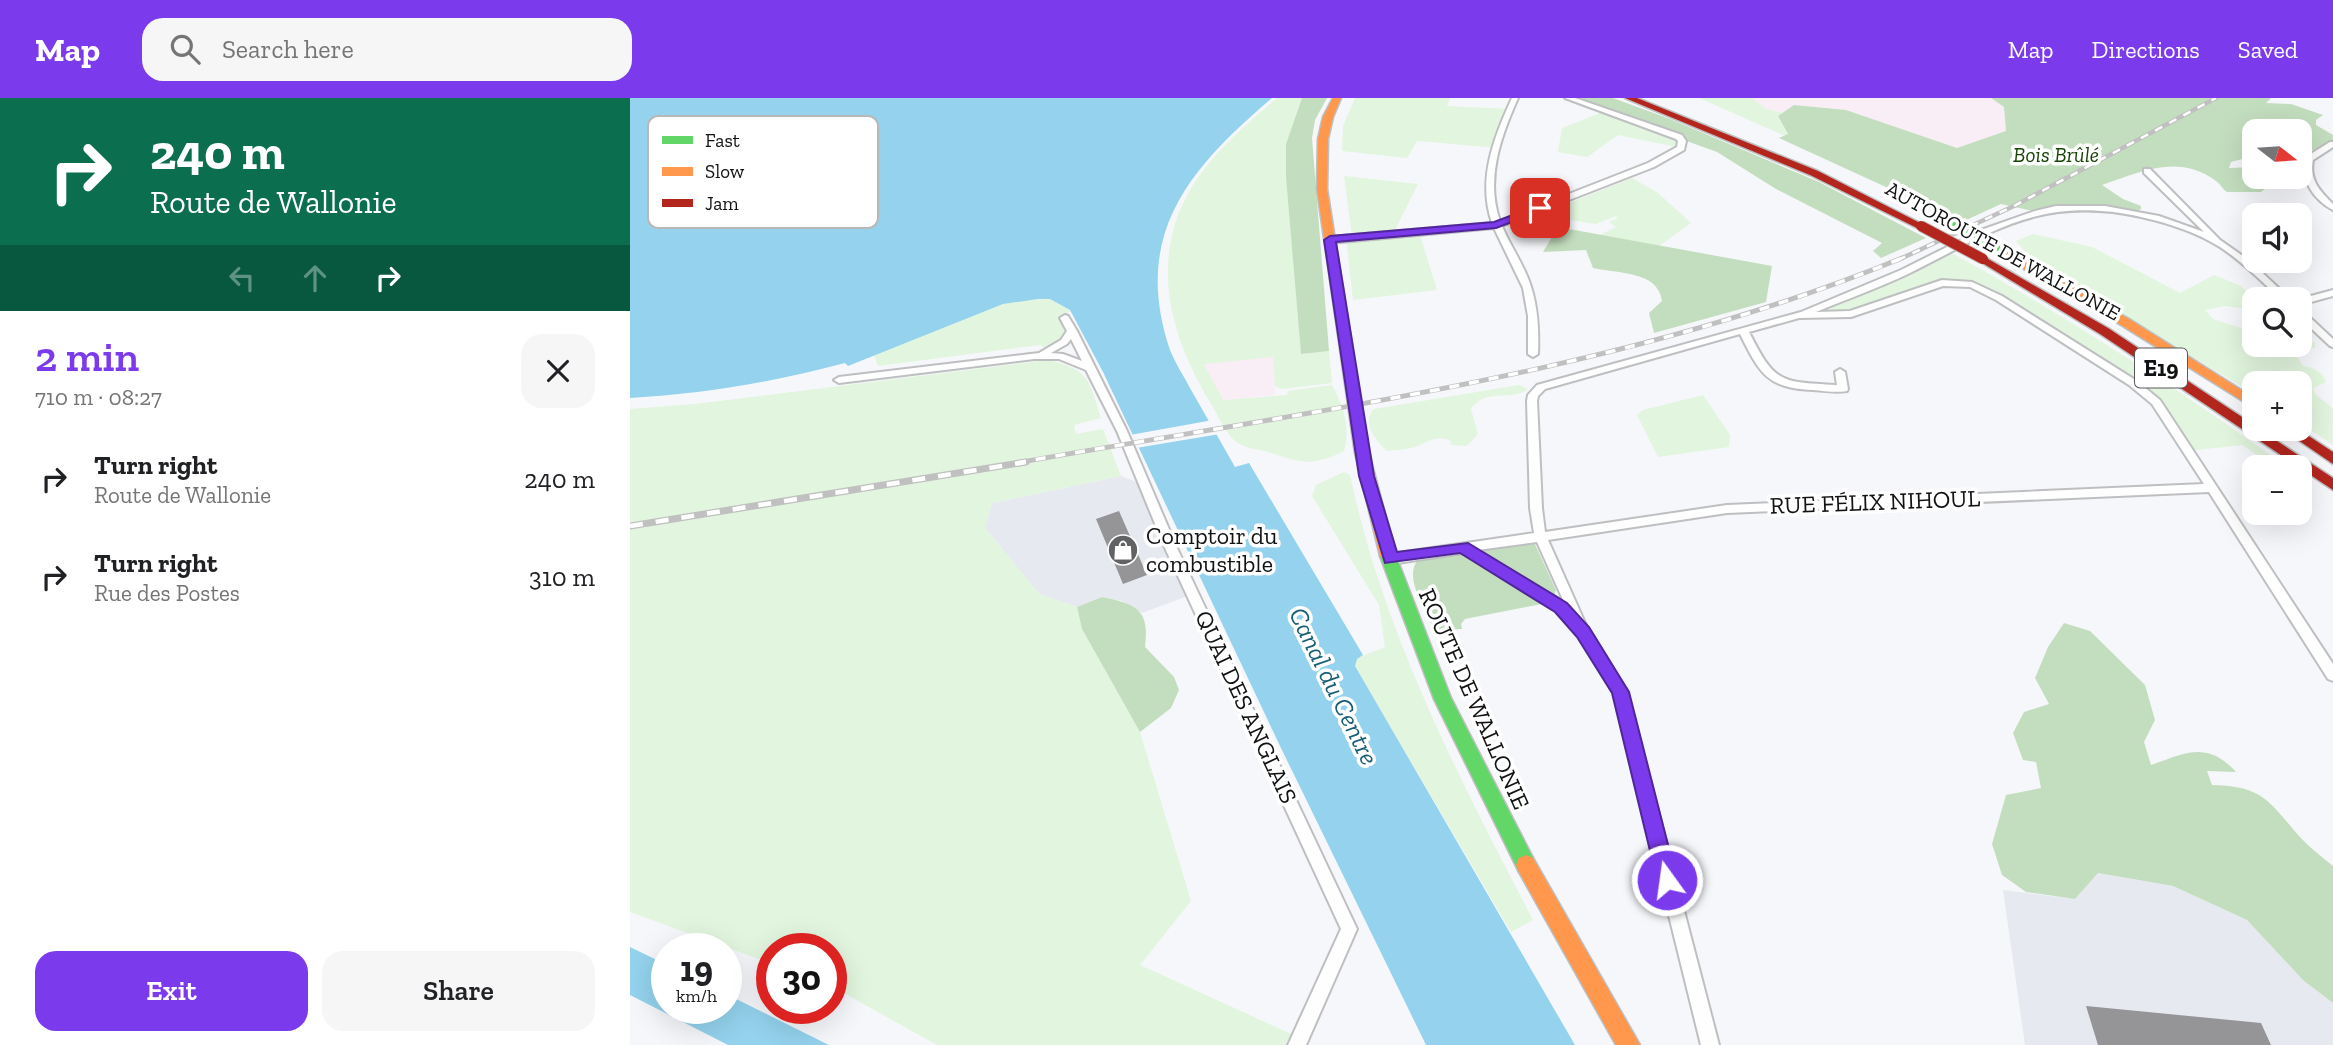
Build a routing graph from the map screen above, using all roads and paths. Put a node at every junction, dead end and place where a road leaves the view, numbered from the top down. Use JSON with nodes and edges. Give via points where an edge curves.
{"nodes":[{"id":1,"x":1337,"y":98,"type":"edge"},
{"id":2,"x":1515,"y":98,"type":"edge"},
{"id":3,"x":1568,"y":98,"type":"edge"},
{"id":4,"x":1629,"y":98,"type":"edge"},
{"id":5,"x":1662,"y":98,"type":"edge"},
{"id":6,"x":2333,"y":144,"type":"edge"},
{"id":7,"x":2147,"y":171,"type":"dead end"},
{"id":8,"x":2333,"y":208,"type":"edge"},
{"id":9,"x":1496,"y":225,"type":"junction"},
{"id":10,"x":1330,"y":240,"type":"junction"},
{"id":11,"x":2218,"y":242,"type":"junction"},
{"id":12,"x":2273,"y":287,"type":"edge"},
{"id":13,"x":2333,"y":293,"type":"edge"},
{"id":14,"x":2312,"y":299,"type":"edge"},
{"id":15,"x":1799,"y":315,"type":"junction"},
{"id":16,"x":1065,"y":318,"type":"dead end"},
{"id":17,"x":2312,"y":324,"type":"edge"},
{"id":18,"x":1742,"y":330,"type":"junction"},
{"id":19,"x":1072,"y":331,"type":"junction"},
{"id":20,"x":2333,"y":344,"type":"edge"},
{"id":21,"x":1534,"y":354,"type":"dead end"},
{"id":22,"x":1034,"y":356,"type":"junction"},
{"id":23,"x":1092,"y":368,"type":"junction"},
{"id":24,"x":1840,"y":372,"type":"dead end"},
{"id":25,"x":839,"y":380,"type":"dead end"},
{"id":26,"x":2242,"y":396,"type":"edge"},
{"id":27,"x":2307,"y":441,"type":"edge"},
{"id":28,"x":2333,"y":459,"type":"edge"},
{"id":29,"x":2333,"y":485,"type":"edge"},
{"id":30,"x":2212,"y":488,"type":"junction"},
{"id":31,"x":1540,"y":535,"type":"junction"},
{"id":32,"x":1463,"y":547,"type":"junction"},
{"id":33,"x":1391,"y":559,"type":"junction"},
{"id":34,"x":1583,"y":632,"type":"junction"},
{"id":35,"x":2333,"y":675,"type":"edge"},
{"id":36,"x":1297,"y":1045,"type":"edge"},
{"id":37,"x":1629,"y":1045,"type":"edge"},
{"id":38,"x":1710,"y":1045,"type":"edge"}],
"edges":[{"from":1,"to":10,"type":"main road","name":"ROUTE DE WALLONIE","via":[[1327,117],[1322,148]]},
{"from":2,"to":9,"type":"street","via":[[1488,178]]},
{"from":3,"to":9,"type":"street","via":[[1679,137],[1681,148],[1639,170]]},
{"from":4,"to":29,"type":"main road","name":"AUTOROUTE DE WALLONIE","number":"E19","bridge":true,"via":[[1814,173],[1983,259],[2104,331]]},
{"from":5,"to":26,"type":"main road","name":"AUTOROUTE DE WALLONIE","number":"E19","bridge":true,"via":[[1829,166],[1937,218],[2115,316]]},
{"from":6,"to":8,"type":"street","via":[[2309,159],[2307,171],[2312,186]]},
{"from":7,"to":11,"type":"street"},
{"from":9,"to":10,"type":"street"},
{"from":9,"to":21,"type":"street","via":[[1530,298]]},
{"from":10,"to":33,"type":"main road","name":"ROUTE DE WALLONIE","via":[[1366,476]]},
{"from":11,"to":12,"type":"street"},
{"from":11,"to":15,"type":"street","via":[[2173,223],[2124,212],[2037,212]]},
{"from":13,"to":14,"type":"street"},
{"from":15,"to":18,"type":"street"},
{"from":15,"to":30,"type":"street","via":[[1851,314],[1942,283],[1972,285],[2144,391],[2166,415]]},
{"from":16,"to":19,"type":"street","name":"QUAI DES ANGLAIS"},
{"from":17,"to":20,"type":"street"},
{"from":18,"to":24,"type":"street","via":[[1769,378],[1781,384],[1843,389]]},
{"from":18,"to":31,"type":"street","via":[[1541,387],[1533,395]]},
{"from":19,"to":22,"type":"street","via":[[1053,350]]},
{"from":19,"to":23,"type":"street","name":"QUAI DES ANGLAIS"},
{"from":22,"to":23,"type":"street","via":[[1060,356]]},
{"from":22,"to":25,"type":"street"},
{"from":23,"to":36,"type":"street","name":"QUAI DES ANGLAIS","via":[[1349,929]]},
{"from":27,"to":28,"type":"main road"},
{"from":30,"to":31,"type":"street","name":"RUE FÉLIX NIHOUL","via":[[1727,509]]},
{"from":30,"to":35,"type":"street"},
{"from":31,"to":32,"type":"street"},
{"from":31,"to":34,"type":"street"},
{"from":32,"to":33,"type":"street"},
{"from":32,"to":34,"type":"street","via":[[1561,607]]},
{"from":33,"to":37,"type":"main road","name":"ROUTE DE WALLONIE","via":[[1463,743],[1534,880]]},
{"from":34,"to":38,"type":"street","via":[[1620,692]]}]}
